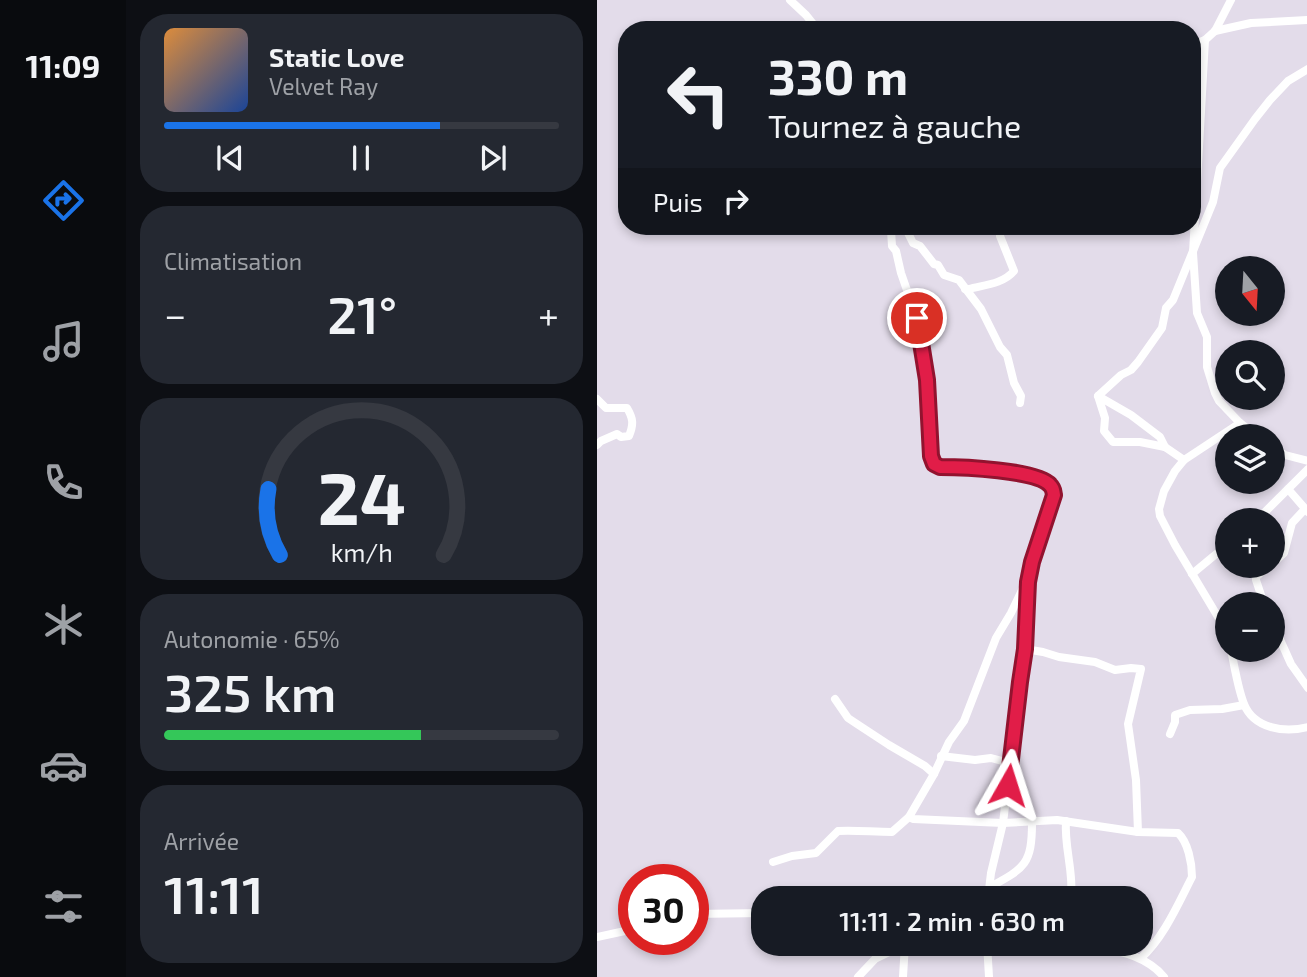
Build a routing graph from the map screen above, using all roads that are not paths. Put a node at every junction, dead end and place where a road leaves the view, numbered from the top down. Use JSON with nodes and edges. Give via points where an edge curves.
{"nodes":[{"id":1,"x":790,"y":0,"type":"edge"},
{"id":2,"x":1231,"y":0,"type":"edge"},
{"id":3,"x":1307,"y":20,"type":"edge"},
{"id":4,"x":811,"y":21,"type":"edge"},
{"id":5,"x":1215,"y":31,"type":"junction"},
{"id":6,"x":1205,"y":40,"type":"junction"},
{"id":7,"x":1201,"y":42,"type":"edge"},
{"id":8,"x":1307,"y":69,"type":"edge"},
{"id":9,"x":1201,"y":111,"type":"edge"},
{"id":10,"x":1201,"y":233,"type":"edge"},
{"id":11,"x":890,"y":235,"type":"edge"},
{"id":12,"x":909,"y":235,"type":"edge"},
{"id":13,"x":1001,"y":235,"type":"edge"},
{"id":14,"x":1189,"y":235,"type":"edge"},
{"id":15,"x":1194,"y":235,"type":"edge"},
{"id":16,"x":1200,"y":235,"type":"edge"},
{"id":17,"x":1193,"y":253,"type":"junction"},
{"id":18,"x":966,"y":289,"type":"junction"},
{"id":19,"x":1098,"y":397,"type":"junction"},
{"id":20,"x":597,"y":399,"type":"edge"},
{"id":21,"x":1021,"y":403,"type":"dead end"},
{"id":22,"x":1240,"y":423,"type":"joint"},
{"id":23,"x":597,"y":445,"type":"edge"},
{"id":24,"x":1165,"y":447,"type":"junction"},
{"id":25,"x":1285,"y":455,"type":"edge"},
{"id":26,"x":1184,"y":460,"type":"junction"},
{"id":27,"x":1307,"y":461,"type":"edge"},
{"id":28,"x":1307,"y":469,"type":"edge"},
{"id":29,"x":1288,"y":489,"type":"junction"},
{"id":30,"x":1269,"y":508,"type":"edge"},
{"id":31,"x":1306,"y":511,"type":"edge"},
{"id":32,"x":1285,"y":549,"type":"edge"},
{"id":33,"x":1215,"y":555,"type":"edge"},
{"id":34,"x":1192,"y":575,"type":"junction"},
{"id":35,"x":1028,"y":587,"type":"junction"},
{"id":36,"x":1215,"y":612,"type":"edge"},
{"id":37,"x":1025,"y":649,"type":"junction"},
{"id":38,"x":1285,"y":651,"type":"edge"},
{"id":39,"x":1234,"y":662,"type":"edge"},
{"id":40,"x":1307,"y":688,"type":"edge"},
{"id":41,"x":835,"y":699,"type":"dead end"},
{"id":42,"x":1244,"y":705,"type":"junction"},
{"id":43,"x":1307,"y":727,"type":"edge"},
{"id":44,"x":1170,"y":733,"type":"dead end"},
{"id":45,"x":941,"y":757,"type":"junction"},
{"id":46,"x":1010,"y":763,"type":"junction"},
{"id":47,"x":934,"y":774,"type":"junction"},
{"id":48,"x":910,"y":817,"type":"junction"},
{"id":49,"x":1066,"y":821,"type":"junction"},
{"id":50,"x":1032,"y":822,"type":"junction"},
{"id":51,"x":1003,"y":823,"type":"junction"},
{"id":52,"x":1138,"y":832,"type":"junction"},
{"id":53,"x":773,"y":862,"type":"dead end"},
{"id":54,"x":990,"y":886,"type":"edge"},
{"id":55,"x":998,"y":886,"type":"edge"},
{"id":56,"x":1072,"y":886,"type":"edge"},
{"id":57,"x":751,"y":912,"type":"edge"},
{"id":58,"x":709,"y":914,"type":"edge"},
{"id":59,"x":618,"y":932,"type":"edge"},
{"id":60,"x":597,"y":937,"type":"edge"},
{"id":61,"x":1153,"y":946,"type":"edge"},
{"id":62,"x":881,"y":956,"type":"edge"},
{"id":63,"x":905,"y":956,"type":"edge"},
{"id":64,"x":988,"y":956,"type":"edge"},
{"id":65,"x":1134,"y":956,"type":"edge"},
{"id":66,"x":1151,"y":956,"type":"edge"},
{"id":67,"x":1141,"y":958,"type":"joint"},
{"id":68,"x":1152,"y":965,"type":"junction"},
{"id":69,"x":858,"y":977,"type":"edge"},
{"id":70,"x":903,"y":977,"type":"edge"},
{"id":71,"x":990,"y":977,"type":"edge"},
{"id":72,"x":1164,"y":977,"type":"edge"}],
"edges":[{"from":1,"to":4,"type":"street"},
{"from":2,"to":5,"type":"street"},
{"from":3,"to":5,"type":"street","via":[[1251,23]]},
{"from":5,"to":6,"type":"street"},
{"from":6,"to":7,"type":"street"},
{"from":6,"to":9,"type":"street"},
{"from":8,"to":10,"type":"street","via":[[1270,100],[1220,168]]},
{"from":11,"to":35,"type":"street","via":[[923,346],[934,464],[1021,473],[1049,483],[1053,489]]},
{"from":12,"to":18,"type":"street","via":[[944,275],[959,280]]},
{"from":13,"to":18,"type":"street","via":[[1014,271],[998,282]]},
{"from":14,"to":17,"type":"street"},
{"from":15,"to":17,"type":"street"},
{"from":16,"to":17,"type":"street"},
{"from":17,"to":19,"type":"street","via":[[1166,308],[1162,328],[1131,370]]},
{"from":17,"to":22,"type":"street","via":[[1197,313],[1207,337],[1210,382],[1219,401]]},
{"from":18,"to":21,"type":"street","via":[[1007,355]]},
{"from":19,"to":24,"type":"street","via":[[1150,429]]},
{"from":19,"to":24,"type":"street","via":[[1104,432],[1113,442]]},
{"from":20,"to":23,"type":"street","via":[[606,408],[627,408],[633,426],[629,436],[617,434]]},
{"from":22,"to":26,"type":"street"},
{"from":24,"to":26,"type":"street"},
{"from":25,"to":27,"type":"street"},
{"from":26,"to":34,"type":"street","via":[[1164,491],[1159,509]]},
{"from":28,"to":29,"type":"street"},
{"from":29,"to":30,"type":"street"},
{"from":29,"to":31,"type":"street"},
{"from":31,"to":32,"type":"street","via":[[1292,523]]},
{"from":33,"to":34,"type":"street"},
{"from":34,"to":36,"type":"street"},
{"from":35,"to":37,"type":"street"},
{"from":35,"to":45,"type":"street","via":[[995,638],[964,721]]},
{"from":37,"to":46,"type":"street"},
{"from":37,"to":52,"type":"street","via":[[1115,670],[1141,669],[1128,724]]},
{"from":38,"to":40,"type":"street"},
{"from":39,"to":42,"type":"street"},
{"from":41,"to":47,"type":"street","via":[[848,718]]},
{"from":42,"to":43,"type":"street","via":[[1268,727]]},
{"from":42,"to":44,"type":"street","via":[[1175,715]]},
{"from":45,"to":46,"type":"street"},
{"from":45,"to":47,"type":"street"},
{"from":46,"to":51,"type":"street"},
{"from":47,"to":48,"type":"street"},
{"from":48,"to":51,"type":"street"},
{"from":48,"to":53,"type":"street","via":[[892,832],[838,831],[816,853]]},
{"from":49,"to":50,"type":"street"},
{"from":49,"to":52,"type":"street"},
{"from":49,"to":56,"type":"street"},
{"from":50,"to":51,"type":"street"},
{"from":50,"to":55,"type":"street","via":[[1026,862]]},
{"from":51,"to":54,"type":"street"},
{"from":52,"to":61,"type":"street","via":[[1181,834],[1192,869],[1192,877]]},
{"from":57,"to":58,"type":"street"},
{"from":59,"to":60,"type":"street"},
{"from":62,"to":69,"type":"street"},
{"from":63,"to":70,"type":"street"},
{"from":64,"to":71,"type":"street"},
{"from":65,"to":67,"type":"street"},
{"from":66,"to":68,"type":"street"},
{"from":67,"to":68,"type":"street"},
{"from":68,"to":72,"type":"street"}]}
